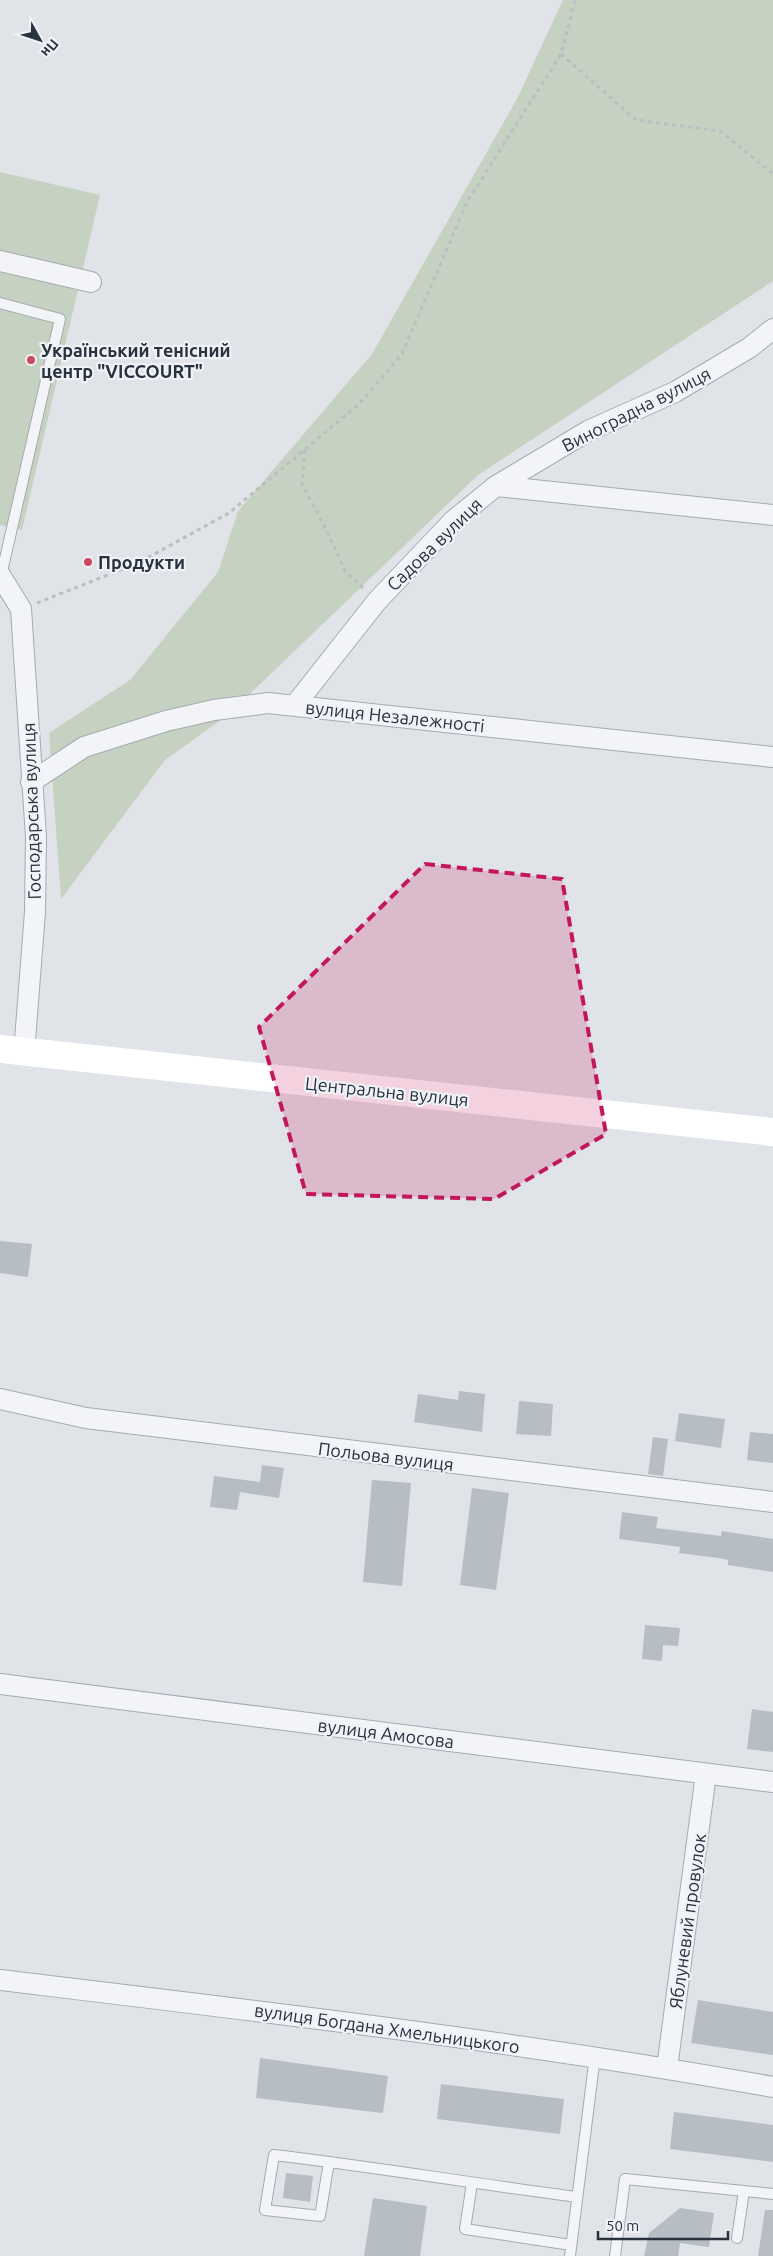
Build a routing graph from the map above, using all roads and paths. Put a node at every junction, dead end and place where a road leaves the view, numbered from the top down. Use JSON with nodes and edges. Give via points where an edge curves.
{"nodes":[{"id":1,"x":575,"y":0,"type":"edge"},
{"id":2,"x":561,"y":54,"type":"junction"},
{"id":3,"x":773,"y":174,"type":"edge"},
{"id":4,"x":0,"y":261,"type":"edge"},
{"id":5,"x":91,"y":282,"type":"dead end"},
{"id":6,"x":0,"y":304,"type":"edge"},
{"id":7,"x":773,"y":329,"type":"edge"},
{"id":8,"x":305,"y":449,"type":"junction"},
{"id":9,"x":496,"y":486,"type":"junction"},
{"id":10,"x":773,"y":515,"type":"edge"},
{"id":11,"x":0,"y":575,"type":"edge"},
{"id":12,"x":377,"y":601,"type":"junction"},
{"id":13,"x":21,"y":609,"type":"junction"},
{"id":14,"x":294,"y":705,"type":"junction"},
{"id":15,"x":773,"y":757,"type":"edge"},
{"id":16,"x":31,"y":782,"type":"junction"},
{"id":17,"x":12,"y":1051,"type":"edge"},
{"id":18,"x":773,"y":1132,"type":"edge"},
{"id":19,"x":0,"y":1399,"type":"edge"},
{"id":20,"x":773,"y":1502,"type":"edge"},
{"id":21,"x":0,"y":1684,"type":"edge"},
{"id":22,"x":706,"y":1774,"type":"junction"},
{"id":23,"x":773,"y":1782,"type":"edge"},
{"id":24,"x":0,"y":1980,"type":"edge"},
{"id":25,"x":595,"y":2056,"type":"junction"},
{"id":26,"x":667,"y":2068,"type":"junction"},
{"id":27,"x":773,"y":2086,"type":"edge"},
{"id":28,"x":329,"y":2162,"type":"junction"},
{"id":29,"x":472,"y":2184,"type":"junction"},
{"id":30,"x":744,"y":2191,"type":"junction"},
{"id":31,"x":773,"y":2194,"type":"edge"},
{"id":32,"x":578,"y":2196,"type":"junction"},
{"id":33,"x":737,"y":2238,"type":"dead end"},
{"id":34,"x":571,"y":2245,"type":"junction"},
{"id":35,"x":570,"y":2256,"type":"edge"},
{"id":36,"x":615,"y":2256,"type":"edge"}],
"edges":[{"from":1,"to":2,"type":"path"},
{"from":2,"to":3,"type":"path","via":[[636,120],[720,131]]},
{"from":2,"to":8,"type":"path","via":[[467,202],[402,354],[359,404]]},
{"from":4,"to":5,"type":"street"},
{"from":6,"to":11,"type":"lane","via":[[60,319]]},
{"from":7,"to":9,"type":"street","name":"Виноградна вулиця","via":[[749,348],[675,392],[588,431]]},
{"from":8,"to":12,"type":"path","via":[[302,484],[345,571]]},
{"from":8,"to":13,"type":"path","via":[[229,513],[138,563]]},
{"from":9,"to":10,"type":"street","name":"Садова вулиця"},
{"from":9,"to":12,"type":"street","name":"Садова вулиця","via":[[454,520]]},
{"from":11,"to":13,"type":"street","name":"Господарська вулиця"},
{"from":12,"to":14,"type":"street","name":"Садова вулиця"},
{"from":13,"to":16,"type":"street","name":"Господарська вулиця"},
{"from":14,"to":15,"type":"street","name":"вулиця Незалежності"},
{"from":14,"to":16,"type":"street","name":"вулиця Незалежності","via":[[268,703],[166,721],[84,747]]},
{"from":16,"to":17,"type":"street","name":"Господарська вулиця","via":[[36,837],[35,912]]},
{"from":17,"to":18,"type":"main road","name":"Центральна вулиця"},
{"from":19,"to":20,"type":"street","name":"Польова вулиця","via":[[86,1418]]},
{"from":21,"to":22,"type":"street","name":"вулиця Амосова"},
{"from":22,"to":23,"type":"street","name":"вулиця Амосова"},
{"from":22,"to":26,"type":"street","name":"Яблуневий провулок"},
{"from":24,"to":25,"type":"street","name":"вулиця Богдана Хмельницького","via":[[256,2010]]},
{"from":25,"to":26,"type":"street","name":"вулиця Богдана Хмельницького"},
{"from":25,"to":32,"type":"lane"},
{"from":26,"to":27,"type":"street","name":"вулиця Богдана Хмельницького"},
{"from":28,"to":28,"type":"lane","via":[[274,2155],[265,2210],[320,2216]]},
{"from":28,"to":29,"type":"lane"},
{"from":29,"to":32,"type":"lane"},
{"from":29,"to":34,"type":"lane","via":[[465,2229]]},
{"from":30,"to":31,"type":"lane"},
{"from":30,"to":33,"type":"lane"},
{"from":30,"to":36,"type":"lane","via":[[625,2179]]},
{"from":32,"to":34,"type":"lane"},
{"from":34,"to":35,"type":"lane"}]}
